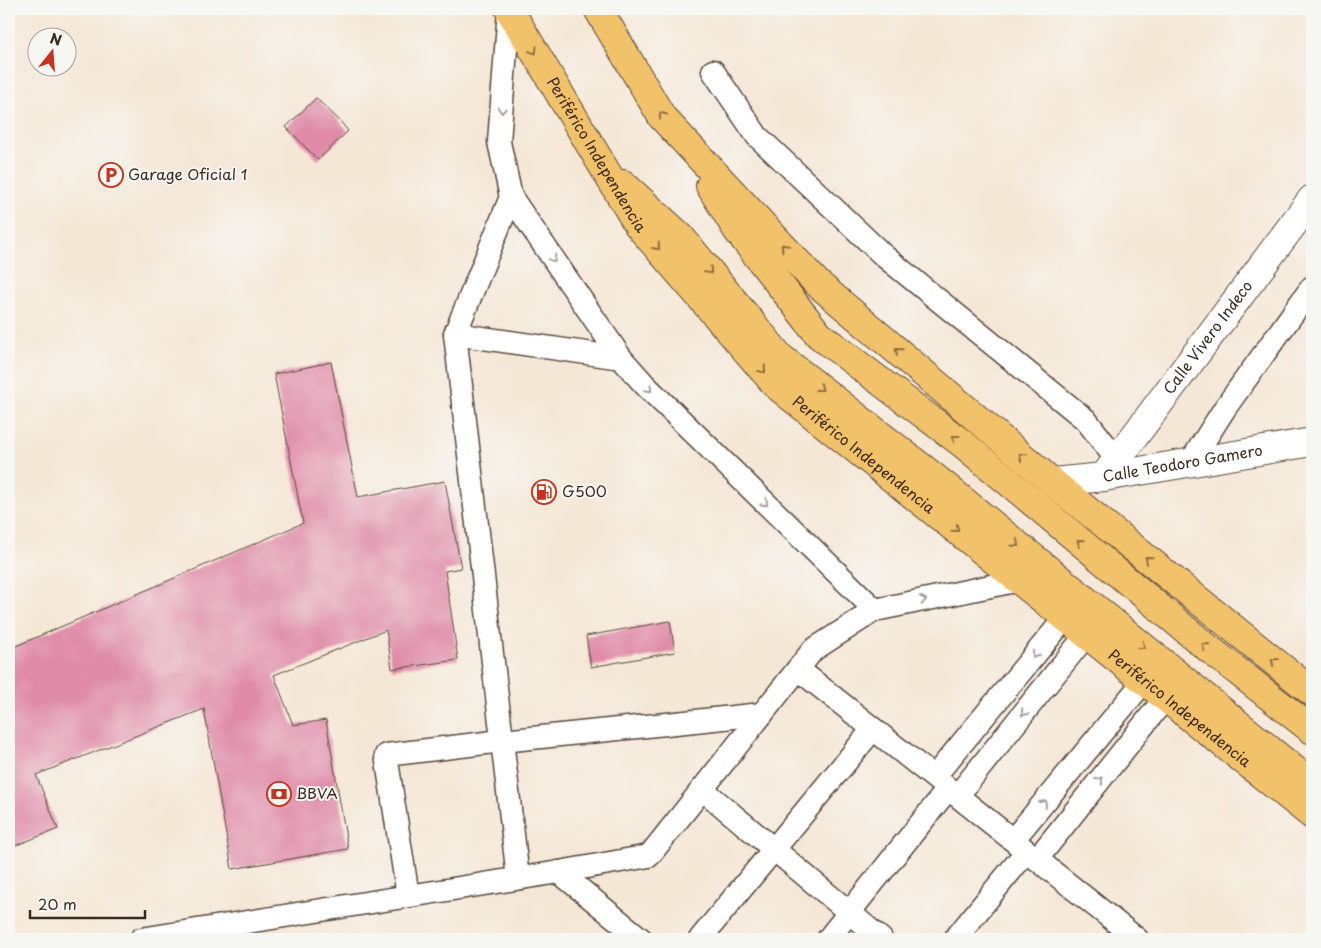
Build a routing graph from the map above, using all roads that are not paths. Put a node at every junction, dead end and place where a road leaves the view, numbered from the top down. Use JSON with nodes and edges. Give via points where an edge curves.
{"nodes":[{"id":1,"x":509,"y":9,"type":"edge"},
{"id":2,"x":598,"y":9,"type":"edge"},
{"id":3,"x":713,"y":71,"type":"dead end"},
{"id":4,"x":679,"y":135,"type":"junction"},
{"id":5,"x":600,"y":162,"type":"junction"},
{"id":6,"x":511,"y":197,"type":"junction"},
{"id":7,"x":1312,"y":199,"type":"edge"},
{"id":8,"x":1312,"y":287,"type":"edge"},
{"id":9,"x":455,"y":334,"type":"junction"},
{"id":10,"x":621,"y":358,"type":"junction"},
{"id":11,"x":1312,"y":442,"type":"edge"},
{"id":12,"x":1190,"y":463,"type":"junction"},
{"id":13,"x":1110,"y":469,"type":"junction"},
{"id":14,"x":1052,"y":482,"type":"junction"},
{"id":15,"x":1020,"y":580,"type":"junction"},
{"id":16,"x":875,"y":610,"type":"junction"},
{"id":17,"x":1066,"y":617,"type":"junction"},
{"id":18,"x":1087,"y":634,"type":"junction"},
{"id":19,"x":798,"y":668,"type":"junction"},
{"id":20,"x":1145,"y":680,"type":"junction"},
{"id":21,"x":1312,"y":692,"type":"edge"},
{"id":22,"x":1166,"y":697,"type":"junction"},
{"id":23,"x":762,"y":714,"type":"junction"},
{"id":24,"x":873,"y":729,"type":"junction"},
{"id":25,"x":1312,"y":730,"type":"edge"},
{"id":26,"x":502,"y":741,"type":"junction"},
{"id":27,"x":1312,"y":784,"type":"edge"},
{"id":28,"x":947,"y":787,"type":"junction"},
{"id":29,"x":702,"y":788,"type":"junction"},
{"id":30,"x":1312,"y":814,"type":"edge"},
{"id":31,"x":775,"y":849,"type":"junction"},
{"id":32,"x":1025,"y":850,"type":"junction"},
{"id":33,"x":559,"y":872,"type":"junction"},
{"id":34,"x":518,"y":878,"type":"junction"},
{"id":35,"x":408,"y":896,"type":"junction"},
{"id":36,"x":850,"y":912,"type":"junction"},
{"id":37,"x":141,"y":939,"type":"edge"},
{"id":38,"x":641,"y":939,"type":"edge"},
{"id":39,"x":700,"y":939,"type":"edge"},
{"id":40,"x":828,"y":939,"type":"edge"},
{"id":41,"x":881,"y":939,"type":"edge"},
{"id":42,"x":955,"y":939,"type":"edge"},
{"id":43,"x":1137,"y":939,"type":"edge"}],
"edges":[{"from":1,"to":5,"type":"highway","name":"Periférico Independencia","one_way":true},
{"from":1,"to":6,"type":"lane","one_way":true,"via":[[499,142]]},
{"from":4,"to":2,"type":"highway","one_way":true,"via":[[662,117]]},
{"from":3,"to":13,"type":"lane","via":[[757,136],[884,256],[1086,420]]},
{"from":14,"to":4,"type":"highway","one_way":true,"via":[[817,283]]},
{"from":25,"to":4,"type":"highway","one_way":true,"via":[[1203,644],[963,444],[819,335],[736,230]]},
{"from":5,"to":15,"type":"highway","name":"Periférico Independencia","one_way":true,"via":[[638,225],[776,385]]},
{"from":5,"to":27,"type":"highway","one_way":true,"via":[[680,236],[780,357],[934,477]]},
{"from":6,"to":9,"type":"lane"},
{"from":6,"to":10,"type":"lane","one_way":true},
{"from":7,"to":13,"type":"street","name":"Calle Vivero Indeco"},
{"from":8,"to":12,"type":"lane","via":[[1225,408]]},
{"from":9,"to":10,"type":"lane"},
{"from":9,"to":26,"type":"lane"},
{"from":10,"to":16,"type":"lane","one_way":true},
{"from":11,"to":12,"type":"street","name":"Calle Teodoro Gamero"},
{"from":12,"to":13,"type":"street","name":"Calle Teodoro Gamero"},
{"from":13,"to":14,"type":"street","name":"Calle Teodoro Gamero"},
{"from":21,"to":14,"type":"highway","one_way":true},
{"from":16,"to":15,"type":"lane","one_way":true},
{"from":15,"to":17,"type":"highway","name":"Periférico Independencia"},
{"from":16,"to":19,"type":"lane","via":[[812,650]]},
{"from":17,"to":18,"type":"highway","name":"Periférico Independencia"},
{"from":17,"to":28,"type":"lane","one_way":true},
{"from":18,"to":20,"type":"highway","name":"Periférico Independencia"},
{"from":18,"to":28,"type":"lane","one_way":true},
{"from":19,"to":23,"type":"lane"},
{"from":19,"to":24,"type":"lane"},
{"from":20,"to":22,"type":"highway","name":"Periférico Independencia"},
{"from":32,"to":20,"type":"lane","one_way":true},
{"from":22,"to":30,"type":"highway","name":"Periférico Independencia"},
{"from":32,"to":22,"type":"lane","one_way":true},
{"from":23,"to":26,"type":"lane"},
{"from":23,"to":29,"type":"lane"},
{"from":24,"to":28,"type":"lane"},
{"from":24,"to":31,"type":"lane"},
{"from":26,"to":34,"type":"lane"},
{"from":26,"to":35,"type":"lane","via":[[386,755]]},
{"from":28,"to":32,"type":"lane"},
{"from":28,"to":36,"type":"lane"},
{"from":29,"to":31,"type":"lane"},
{"from":29,"to":33,"type":"lane","via":[[649,856]]},
{"from":31,"to":36,"type":"lane"},
{"from":31,"to":39,"type":"lane"},
{"from":32,"to":42,"type":"lane"},
{"from":32,"to":43,"type":"lane"},
{"from":33,"to":34,"type":"lane"},
{"from":33,"to":38,"type":"lane"},
{"from":34,"to":35,"type":"lane"},
{"from":35,"to":37,"type":"lane"},
{"from":36,"to":40,"type":"lane"},
{"from":36,"to":41,"type":"lane"}]}
